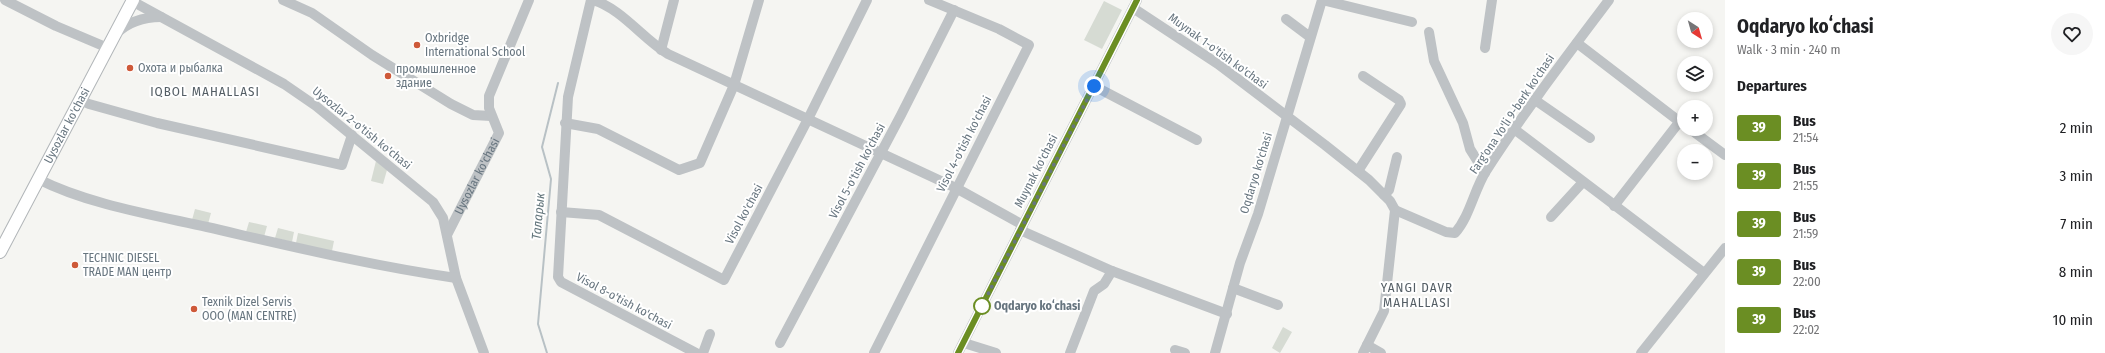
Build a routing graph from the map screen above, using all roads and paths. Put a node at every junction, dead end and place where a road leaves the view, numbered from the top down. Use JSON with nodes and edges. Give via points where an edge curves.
{"nodes":[{"id":1,"x":5,"y":0,"type":"edge"},
{"id":2,"x":283,"y":0,"type":"edge"},
{"id":3,"x":529,"y":0,"type":"edge"},
{"id":4,"x":592,"y":0,"type":"edge"},
{"id":5,"x":674,"y":0,"type":"edge"},
{"id":6,"x":759,"y":0,"type":"edge"},
{"id":7,"x":867,"y":0,"type":"edge"},
{"id":8,"x":929,"y":0,"type":"edge"},
{"id":9,"x":1322,"y":0,"type":"edge"},
{"id":10,"x":1492,"y":0,"type":"edge"},
{"id":11,"x":1609,"y":0,"type":"edge"},
{"id":12,"x":133,"y":1,"type":"edge"},
{"id":13,"x":1135,"y":4,"type":"edge"},
{"id":14,"x":954,"y":10,"type":"junction"},
{"id":15,"x":162,"y":17,"type":"junction"},
{"id":16,"x":1286,"y":19,"type":"dead end"},
{"id":17,"x":1412,"y":22,"type":"dead end"},
{"id":18,"x":1428,"y":32,"type":"dead end"},
{"id":19,"x":1310,"y":37,"type":"junction"},
{"id":20,"x":110,"y":42,"type":"junction"},
{"id":21,"x":1577,"y":43,"type":"junction"},
{"id":22,"x":1485,"y":48,"type":"dead end"},
{"id":23,"x":661,"y":50,"type":"junction"},
{"id":24,"x":1363,"y":76,"type":"dead end"},
{"id":25,"x":734,"y":85,"type":"junction"},
{"id":26,"x":1094,"y":86,"type":"junction"},
{"id":27,"x":80,"y":100,"type":"junction"},
{"id":28,"x":1535,"y":100,"type":"junction"},
{"id":29,"x":491,"y":116,"type":"junction"},
{"id":30,"x":1286,"y":117,"type":"junction"},
{"id":31,"x":808,"y":119,"type":"junction"},
{"id":32,"x":1677,"y":119,"type":"edge"},
{"id":33,"x":565,"y":123,"type":"junction"},
{"id":34,"x":1514,"y":129,"type":"junction"},
{"id":35,"x":1677,"y":129,"type":"edge"},
{"id":36,"x":352,"y":135,"type":"junction"},
{"id":37,"x":1699,"y":136,"type":"edge"},
{"id":38,"x":1590,"y":138,"type":"dead end"},
{"id":39,"x":1197,"y":140,"type":"dead end"},
{"id":40,"x":882,"y":152,"type":"junction"},
{"id":41,"x":1725,"y":155,"type":"edge"},
{"id":42,"x":1397,"y":157,"type":"dead end"},
{"id":43,"x":1358,"y":171,"type":"junction"},
{"id":44,"x":1485,"y":173,"type":"junction"},
{"id":45,"x":38,"y":179,"type":"junction"},
{"id":46,"x":1583,"y":182,"type":"junction"},
{"id":47,"x":956,"y":188,"type":"junction"},
{"id":48,"x":1384,"y":195,"type":"junction"},
{"id":49,"x":1614,"y":206,"type":"junction"},
{"id":50,"x":1395,"y":210,"type":"junction"},
{"id":51,"x":561,"y":212,"type":"junction"},
{"id":52,"x":1551,"y":217,"type":"dead end"},
{"id":53,"x":1021,"y":228,"type":"junction"},
{"id":54,"x":447,"y":235,"type":"junction"},
{"id":55,"x":1725,"y":248,"type":"edge"},
{"id":56,"x":0,"y":252,"type":"edge"},
{"id":57,"x":1112,"y":271,"type":"junction"},
{"id":58,"x":1704,"y":273,"type":"junction"},
{"id":59,"x":456,"y":278,"type":"junction"},
{"id":60,"x":1233,"y":288,"type":"junction"},
{"id":61,"x":1278,"y":305,"type":"dead end"},
{"id":62,"x":1227,"y":314,"type":"junction"},
{"id":63,"x":710,"y":334,"type":"dead end"},
{"id":64,"x":964,"y":342,"type":"junction"},
{"id":65,"x":780,"y":343,"type":"dead end"},
{"id":66,"x":1365,"y":349,"type":"edge"},
{"id":67,"x":1175,"y":350,"type":"dead end"},
{"id":68,"x":484,"y":353,"type":"edge"},
{"id":69,"x":696,"y":353,"type":"edge"},
{"id":70,"x":703,"y":353,"type":"edge"},
{"id":71,"x":874,"y":353,"type":"edge"},
{"id":72,"x":958,"y":353,"type":"edge"},
{"id":73,"x":996,"y":353,"type":"edge"},
{"id":74,"x":1070,"y":353,"type":"edge"},
{"id":75,"x":1185,"y":353,"type":"edge"},
{"id":76,"x":1215,"y":353,"type":"edge"},
{"id":77,"x":1381,"y":353,"type":"edge"},
{"id":78,"x":1641,"y":353,"type":"edge"}],
"edges":[{"from":1,"to":20,"type":"street","via":[[56,26]]},
{"from":2,"to":29,"type":"street","via":[[312,13],[372,55],[451,104],[473,115]]},
{"from":3,"to":29,"type":"street","name":"Uysozlar ko'chasi","via":[[489,96]]},
{"from":4,"to":23,"type":"street","via":[[606,4]]},
{"from":4,"to":33,"type":"street","name":"Visol 8-o'tish ko'chasi","via":[[568,97]]},
{"from":5,"to":23,"type":"street"},
{"from":6,"to":25,"type":"street"},
{"from":7,"to":31,"type":"street","name":"Visol ko'chasi"},
{"from":8,"to":14,"type":"street","name":"Visol 4-o'tish ko'chasi"},
{"from":9,"to":17,"type":"street"},
{"from":9,"to":19,"type":"street","name":"Oqdaryo ko'chasi"},
{"from":10,"to":22,"type":"street"},
{"from":11,"to":21,"type":"street","name":"Farg'ona Yo'li 9-berk ko'chasi"},
{"from":12,"to":15,"type":"street","name":"Uysozlar 2-o'tish ko'chasi"},
{"from":12,"to":20,"type":"main road","name":"Uysozlar ko'chasi"},
{"from":13,"to":26,"type":"street","name":"Muynak ko'chasi"},
{"from":13,"to":30,"type":"street","name":"Muynak 1-o'tish ko'chasi"},
{"from":14,"to":40,"type":"street","name":"Visol 5-o'tish ko'chasi"},
{"from":14,"to":47,"type":"street","name":"Visol 4-o'tish ko'chasi","via":[[1029,45]]},
{"from":15,"to":20,"type":"street","via":[[135,21]]},
{"from":15,"to":36,"type":"street","name":"Uysozlar 2-o'tish ko'chasi","via":[[284,84]]},
{"from":16,"to":19,"type":"street"},
{"from":18,"to":44,"type":"street","via":[[1434,61],[1463,123],[1470,149]]},
{"from":19,"to":30,"type":"street","name":"Oqdaryo ko'chasi"},
{"from":20,"to":27,"type":"main road","name":"Uysozlar ko'chasi"},
{"from":21,"to":28,"type":"street","name":"Farg'ona Yo'li 9-berk ko'chasi"},
{"from":21,"to":32,"type":"street"},
{"from":23,"to":25,"type":"street"},
{"from":24,"to":43,"type":"street","via":[[1399,100],[1401,104]]},
{"from":25,"to":31,"type":"street"},
{"from":25,"to":33,"type":"street","via":[[700,163],[682,170],[598,129]]},
{"from":26,"to":39,"type":"street"},
{"from":26,"to":53,"type":"street","name":"Muynak ko'chasi"},
{"from":27,"to":36,"type":"street","via":[[157,123],[342,165]]},
{"from":27,"to":45,"type":"main road","name":"Uysozlar ko'chasi"},
{"from":28,"to":34,"type":"street","name":"Farg'ona Yo'li 9-berk ko'chasi"},
{"from":28,"to":38,"type":"street"},
{"from":29,"to":54,"type":"street","name":"Uysozlar ko'chasi","via":[[499,133]]},
{"from":30,"to":43,"type":"street","name":"Muynak 1-o'tish ko'chasi"},
{"from":30,"to":60,"type":"street","name":"Oqdaryo ko'chasi"},
{"from":31,"to":40,"type":"street"},
{"from":31,"to":51,"type":"street","name":"Visol ko'chasi","via":[[724,280],[600,215]]},
{"from":33,"to":51,"type":"street","name":"Visol 8-o'tish ko'chasi"},
{"from":34,"to":44,"type":"street","name":"Farg'ona Yo'li 9-berk ko'chasi"},
{"from":34,"to":46,"type":"street"},
{"from":35,"to":49,"type":"street"},
{"from":36,"to":54,"type":"street","name":"Uysozlar 2-o'tish ko'chasi","via":[[433,202],[443,218]]},
{"from":37,"to":41,"type":"street"},
{"from":40,"to":47,"type":"street"},
{"from":40,"to":65,"type":"street","name":"Visol 5-o'tish ko'chasi"},
{"from":42,"to":48,"type":"street","via":[[1389,190]]},
{"from":43,"to":48,"type":"street","name":"Muynak 1-o'tish ko'chasi"},
{"from":44,"to":50,"type":"street","name":"Farg'ona Yo'li 9-berk ko'chasi","via":[[1463,222],[1455,233],[1446,232]]},
{"from":45,"to":56,"type":"main road","name":"Uysozlar ko'chasi"},
{"from":45,"to":59,"type":"street","via":[[94,200],[190,223]]},
{"from":46,"to":49,"type":"street"},
{"from":46,"to":52,"type":"street"},
{"from":47,"to":53,"type":"street"},
{"from":47,"to":71,"type":"street","name":"Visol 4-o'tish ko'chasi"},
{"from":48,"to":50,"type":"street","name":"Muynak 1-o'tish ko'chasi"},
{"from":49,"to":58,"type":"street"},
{"from":50,"to":66,"type":"street","via":[[1384,311]]},
{"from":51,"to":69,"type":"street","name":"Visol 8-o'tish ko'chasi","via":[[557,275],[561,282]]},
{"from":53,"to":57,"type":"street"},
{"from":53,"to":64,"type":"street","name":"Muynak ko'chasi"},
{"from":54,"to":59,"type":"street","name":"Uysozlar 2-o'tish ko'chasi"},
{"from":55,"to":58,"type":"street"},
{"from":57,"to":62,"type":"street"},
{"from":57,"to":74,"type":"street","via":[[1104,284],[1094,291]]},
{"from":58,"to":78,"type":"street"},
{"from":59,"to":68,"type":"street","name":"Uysozlar 2-o'tish ko'chasi"},
{"from":60,"to":61,"type":"street"},
{"from":60,"to":62,"type":"street","name":"Oqdaryo ko'chasi"},
{"from":62,"to":76,"type":"street","name":"Oqdaryo ko'chasi"},
{"from":63,"to":70,"type":"street"},
{"from":64,"to":72,"type":"street","name":"Muynak ko'chasi"},
{"from":64,"to":73,"type":"street"},
{"from":66,"to":77,"type":"street"},
{"from":67,"to":75,"type":"street"}]}
